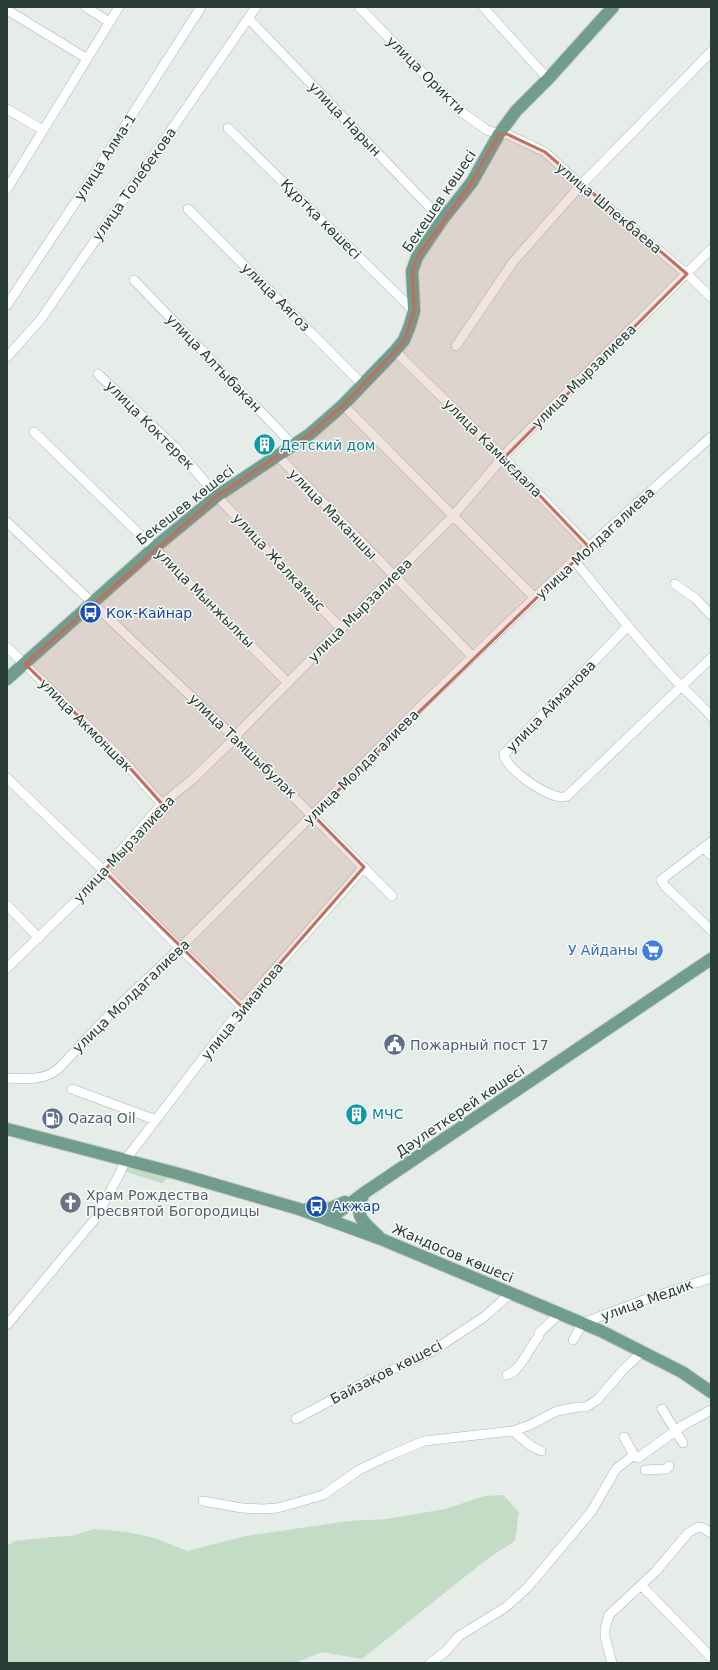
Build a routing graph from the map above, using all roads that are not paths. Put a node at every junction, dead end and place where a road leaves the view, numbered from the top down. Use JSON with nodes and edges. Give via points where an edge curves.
{"nodes":[{"id":1,"x":86,"y":7,"type":"edge"},
{"id":2,"x":119,"y":7,"type":"edge"},
{"id":3,"x":201,"y":7,"type":"edge"},
{"id":4,"x":256,"y":7,"type":"edge"},
{"id":5,"x":359,"y":7,"type":"edge"},
{"id":6,"x":483,"y":7,"type":"edge"},
{"id":7,"x":613,"y":7,"type":"edge"},
{"id":8,"x":7,"y":10,"type":"edge"},
{"id":9,"x":248,"y":18,"type":"junction"},
{"id":10,"x":109,"y":22,"type":"junction"},
{"id":11,"x":711,"y":52,"type":"edge"},
{"id":12,"x":86,"y":58,"type":"junction"},
{"id":13,"x":548,"y":78,"type":"junction"},
{"id":14,"x":7,"y":109,"type":"edge"},
{"id":15,"x":228,"y":128,"type":"dead end"},
{"id":16,"x":43,"y":130,"type":"junction"},
{"id":17,"x":498,"y":134,"type":"junction"},
{"id":18,"x":581,"y":185,"type":"junction"},
{"id":19,"x":7,"y":189,"type":"edge"},
{"id":20,"x":188,"y":209,"type":"dead end"},
{"id":21,"x":442,"y":220,"type":"junction"},
{"id":22,"x":711,"y":249,"type":"edge"},
{"id":23,"x":687,"y":274,"type":"junction"},
{"id":24,"x":134,"y":280,"type":"dead end"},
{"id":25,"x":711,"y":297,"type":"edge"},
{"id":26,"x":7,"y":305,"type":"edge"},
{"id":27,"x":414,"y":311,"type":"junction"},
{"id":28,"x":456,"y":346,"type":"dead end"},
{"id":29,"x":395,"y":351,"type":"junction"},
{"id":30,"x":7,"y":357,"type":"edge"},
{"id":31,"x":98,"y":374,"type":"dead end"},
{"id":32,"x":363,"y":385,"type":"junction"},
{"id":33,"x":343,"y":405,"type":"junction"},
{"id":34,"x":34,"y":432,"type":"dead end"},
{"id":35,"x":711,"y":437,"type":"edge"},
{"id":36,"x":294,"y":445,"type":"junction"},
{"id":37,"x":278,"y":456,"type":"junction"},
{"id":38,"x":504,"y":458,"type":"junction"},
{"id":39,"x":217,"y":496,"type":"junction"},
{"id":40,"x":453,"y":516,"type":"junction"},
{"id":41,"x":7,"y":522,"type":"edge"},
{"id":42,"x":589,"y":547,"type":"junction"},
{"id":43,"x":154,"y":548,"type":"junction"},
{"id":44,"x":574,"y":560,"type":"junction"},
{"id":45,"x":394,"y":577,"type":"junction"},
{"id":46,"x":675,"y":584,"type":"dead end"},
{"id":47,"x":536,"y":598,"type":"junction"},
{"id":48,"x":90,"y":601,"type":"junction"},
{"id":49,"x":711,"y":615,"type":"edge"},
{"id":50,"x":628,"y":626,"type":"junction"},
{"id":51,"x":341,"y":628,"type":"junction"},
{"id":52,"x":7,"y":647,"type":"edge"},
{"id":53,"x":473,"y":657,"type":"junction"},
{"id":54,"x":711,"y":658,"type":"edge"},
{"id":55,"x":25,"y":664,"type":"junction"},
{"id":56,"x":7,"y":679,"type":"edge"},
{"id":57,"x":288,"y":683,"type":"junction"},
{"id":58,"x":683,"y":686,"type":"junction"},
{"id":59,"x":711,"y":716,"type":"edge"},
{"id":60,"x":235,"y":738,"type":"junction"},
{"id":61,"x":7,"y":778,"type":"edge"},
{"id":62,"x":162,"y":804,"type":"junction"},
{"id":63,"x":313,"y":814,"type":"junction"},
{"id":64,"x":707,"y":845,"type":"edge"},
{"id":65,"x":711,"y":855,"type":"edge"},
{"id":66,"x":364,"y":867,"type":"junction"},
{"id":67,"x":104,"y":870,"type":"junction"},
{"id":68,"x":392,"y":896,"type":"dead end"},
{"id":69,"x":7,"y":905,"type":"edge"},
{"id":70,"x":711,"y":930,"type":"edge"},
{"id":71,"x":39,"y":938,"type":"junction"},
{"id":72,"x":180,"y":948,"type":"junction"},
{"id":73,"x":711,"y":959,"type":"edge"},
{"id":74,"x":7,"y":968,"type":"edge"},
{"id":75,"x":242,"y":1007,"type":"junction"},
{"id":76,"x":7,"y":1078,"type":"edge"},
{"id":77,"x":72,"y":1089,"type":"dead end"},
{"id":78,"x":156,"y":1120,"type":"junction"},
{"id":79,"x":7,"y":1129,"type":"edge"},
{"id":80,"x":126,"y":1160,"type":"junction"},
{"id":81,"x":364,"y":1193,"type":"junction"},
{"id":82,"x":299,"y":1209,"type":"junction"},
{"id":83,"x":328,"y":1220,"type":"junction"},
{"id":84,"x":380,"y":1239,"type":"junction"},
{"id":85,"x":711,"y":1278,"type":"edge"},
{"id":86,"x":511,"y":1293,"type":"junction"},
{"id":87,"x":560,"y":1314,"type":"junction"},
{"id":88,"x":582,"y":1323,"type":"junction"},
{"id":89,"x":7,"y":1325,"type":"edge"},
{"id":90,"x":573,"y":1340,"type":"dead end"},
{"id":91,"x":643,"y":1351,"type":"junction"},
{"id":92,"x":507,"y":1375,"type":"dead end"},
{"id":93,"x":711,"y":1392,"type":"edge"},
{"id":94,"x":662,"y":1409,"type":"dead end"},
{"id":95,"x":711,"y":1410,"type":"edge"},
{"id":96,"x":296,"y":1419,"type":"dead end"},
{"id":97,"x":512,"y":1431,"type":"junction"},
{"id":98,"x":676,"y":1432,"type":"junction"},
{"id":99,"x":624,"y":1437,"type":"dead end"},
{"id":100,"x":683,"y":1443,"type":"dead end"},
{"id":101,"x":541,"y":1451,"type":"dead end"},
{"id":102,"x":636,"y":1456,"type":"junction"},
{"id":103,"x":670,"y":1466,"type":"dead end"},
{"id":104,"x":203,"y":1501,"type":"dead end"},
{"id":105,"x":711,"y":1533,"type":"edge"},
{"id":106,"x":641,"y":1585,"type":"junction"},
{"id":107,"x":711,"y":1658,"type":"edge"},
{"id":108,"x":430,"y":1663,"type":"edge"},
{"id":109,"x":612,"y":1663,"type":"edge"}],
"edges":[{"from":1,"to":10,"type":"street"},
{"from":2,"to":10,"type":"street"},
{"from":3,"to":26,"type":"street","name":"улица Алма-1"},
{"from":4,"to":9,"type":"street","name":"улица Толебекова"},
{"from":5,"to":17,"type":"street","name":"улица Орикти","via":[[460,111],[487,130]]},
{"from":6,"to":13,"type":"street"},
{"from":7,"to":13,"type":"main road","name":"Бекешев көшесі"},
{"from":8,"to":12,"type":"street"},
{"from":9,"to":21,"type":"street","name":"улица Нарын"},
{"from":9,"to":30,"type":"street","name":"улица Толебекова","via":[[41,319]]},
{"from":10,"to":12,"type":"street"},
{"from":11,"to":18,"type":"street"},
{"from":12,"to":16,"type":"street"},
{"from":13,"to":17,"type":"main road","name":"Бекешев көшесі"},
{"from":14,"to":16,"type":"street"},
{"from":15,"to":27,"type":"street","name":"Құртқа көшесі"},
{"from":16,"to":19,"type":"street"},
{"from":17,"to":18,"type":"street","name":"улица Шпекбаева","via":[[507,134],[545,152]]},
{"from":17,"to":21,"type":"main road","name":"Бекешев көшесі","via":[[472,182]]},
{"from":18,"to":23,"type":"street","name":"улица Шпекбаева"},
{"from":18,"to":28,"type":"street","via":[[513,262]]},
{"from":20,"to":32,"type":"street","name":"улица Аягоз"},
{"from":21,"to":27,"type":"main road","name":"Бекешев көшесі","via":[[417,257],[412,271]]},
{"from":22,"to":23,"type":"street","name":"улица Мырзалиева"},
{"from":23,"to":25,"type":"street","name":"улица Шпекбаева"},
{"from":23,"to":38,"type":"street","name":"улица Мырзалиева","via":[[510,449]]},
{"from":24,"to":36,"type":"street","name":"улица Алтыбакан"},
{"from":27,"to":29,"type":"main road","name":"Бекешев көшесі","via":[[404,340]]},
{"from":29,"to":32,"type":"main road","name":"Бекешев көшесі"},
{"from":29,"to":38,"type":"street","name":"улица Камысдала"},
{"from":31,"to":39,"type":"street","name":"улица Коктерек","via":[[176,448]]},
{"from":32,"to":33,"type":"main road","name":"Бекешев көшесі"},
{"from":33,"to":36,"type":"main road","name":"Бекешев көшесі"},
{"from":33,"to":40,"type":"street"},
{"from":34,"to":43,"type":"street","name":"улица Мынжылкы"},
{"from":35,"to":42,"type":"street","name":"улица Молдагалиева"},
{"from":36,"to":37,"type":"main road","name":"Бекешев көшесі"},
{"from":37,"to":39,"type":"main road","name":"Бекешев көшесі"},
{"from":37,"to":45,"type":"street","name":"улица Маканшы"},
{"from":38,"to":40,"type":"street","name":"улица Мырзалиева"},
{"from":38,"to":42,"type":"street","name":"улица Камысдала"},
{"from":39,"to":43,"type":"main road","name":"Бекешев көшесі"},
{"from":39,"to":51,"type":"street","name":"улица Жалкамыс"},
{"from":40,"to":45,"type":"street","name":"улица Мырзалиева"},
{"from":40,"to":47,"type":"street"},
{"from":41,"to":48,"type":"street","name":"улица Тамшыбулак"},
{"from":42,"to":44,"type":"street","name":"улица Молдагалиева"},
{"from":43,"to":48,"type":"main road","name":"Бекешев көшесі"},
{"from":43,"to":57,"type":"street","name":"улица Мынжылкы"},
{"from":44,"to":47,"type":"street","name":"улица Молдагалиева"},
{"from":44,"to":50,"type":"street"},
{"from":45,"to":51,"type":"street","name":"улица Мырзалиева"},
{"from":45,"to":53,"type":"street","name":"улица Маканшы"},
{"from":46,"to":49,"type":"street","via":[[696,599]]},
{"from":47,"to":53,"type":"street","name":"улица Молдагалиева"},
{"from":48,"to":55,"type":"main road","name":"Бекешев көшесі"},
{"from":48,"to":60,"type":"street","name":"улица Тамшыбулак"},
{"from":50,"to":58,"type":"street","via":[[667,672]]},
{"from":50,"to":58,"type":"street","name":"улица Айманова","via":[[504,756],[509,764],[535,787],[564,798]]},
{"from":51,"to":57,"type":"street","name":"улица Мырзалиева"},
{"from":52,"to":55,"type":"street","name":"улица Акмоншак"},
{"from":53,"to":63,"type":"street","name":"улица Молдагалиева"},
{"from":54,"to":58,"type":"street"},
{"from":55,"to":56,"type":"main road","name":"Бекешев көшесі"},
{"from":55,"to":62,"type":"street","name":"улица Акмоншак","via":[[120,758]]},
{"from":57,"to":60,"type":"street","name":"улица Мырзалиева"},
{"from":58,"to":59,"type":"street"},
{"from":60,"to":62,"type":"street","name":"улица Мырзалиева","via":[[194,778]]},
{"from":60,"to":63,"type":"street","name":"улица Тамшыбулак"},
{"from":61,"to":67,"type":"street"},
{"from":62,"to":67,"type":"street","name":"улица Мырзалиева"},
{"from":63,"to":66,"type":"street","name":"улица Тамшыбулак"},
{"from":63,"to":72,"type":"street","name":"улица Молдагалиева"},
{"from":64,"to":65,"type":"street"},
{"from":64,"to":70,"type":"street","via":[[661,880]]},
{"from":66,"to":68,"type":"street","name":"улица Тамшыбулак"},
{"from":66,"to":75,"type":"street","name":"улица Зиманова"},
{"from":67,"to":71,"type":"street","name":"улица Мырзалиева"},
{"from":67,"to":72,"type":"street"},
{"from":69,"to":71,"type":"street"},
{"from":71,"to":74,"type":"street","name":"улица Мырзалиева"},
{"from":72,"to":75,"type":"street"},
{"from":72,"to":76,"type":"street","name":"улица Молдагалиева","via":[[109,1015],[52,1074],[22,1079]]},
{"from":73,"to":81,"type":"main road","name":"Дәулеткерей көшесі"},
{"from":75,"to":78,"type":"street","name":"улица Зиманова"},
{"from":77,"to":78,"type":"street"},
{"from":78,"to":80,"type":"street","name":"улица Зиманова"},
{"from":79,"to":80,"type":"main road","name":"Жандосов көшесі"},
{"from":80,"to":82,"type":"main road","name":"Жандосов көшесі"},
{"from":80,"to":89,"type":"street","name":"улица Зиманова","via":[[95,1219]]},
{"from":81,"to":82,"type":"main road","via":[[328,1208]]},
{"from":81,"to":83,"type":"main road"},
{"from":81,"to":84,"type":"main road","via":[[359,1204],[361,1218]]},
{"from":82,"to":83,"type":"main road","name":"Жандосов көшесі"},
{"from":83,"to":84,"type":"main road","name":"Жандосов көшесі"},
{"from":84,"to":86,"type":"main road","name":"Жандосов көшесі"},
{"from":85,"to":88,"type":"street","name":"улица Медик"},
{"from":86,"to":87,"type":"main road","name":"Жандосов көшесі"},
{"from":86,"to":96,"type":"street","name":"Байзақов көшесі","via":[[484,1317],[431,1352],[367,1381]]},
{"from":87,"to":88,"type":"main road","name":"Жандосов көшесі"},
{"from":87,"to":92,"type":"street","via":[[538,1333],[539,1336],[515,1371]]},
{"from":88,"to":90,"type":"street"},
{"from":88,"to":91,"type":"main road","name":"Жандосов көшесі"},
{"from":91,"to":93,"type":"main road","name":"Жандосов көшесі","via":[[682,1372]]},
{"from":91,"to":97,"type":"street","via":[[592,1404],[558,1411]]},
{"from":94,"to":98,"type":"street"},
{"from":95,"to":98,"type":"street"},
{"from":97,"to":101,"type":"street"},
{"from":97,"to":104,"type":"street","via":[[424,1441],[359,1470],[323,1495],[278,1508],[262,1510]]},
{"from":98,"to":100,"type":"street"},
{"from":98,"to":102,"type":"street"},
{"from":99,"to":102,"type":"street"},
{"from":102,"to":103,"type":"street","via":[[647,1474]]},
{"from":102,"to":108,"type":"street","via":[[616,1469],[591,1512],[527,1588],[506,1607],[459,1636],[445,1652]]},
{"from":105,"to":106,"type":"street","via":[[698,1527],[692,1530]]},
{"from":106,"to":107,"type":"street"},
{"from":106,"to":109,"type":"street","via":[[607,1618],[605,1637]]}]}
